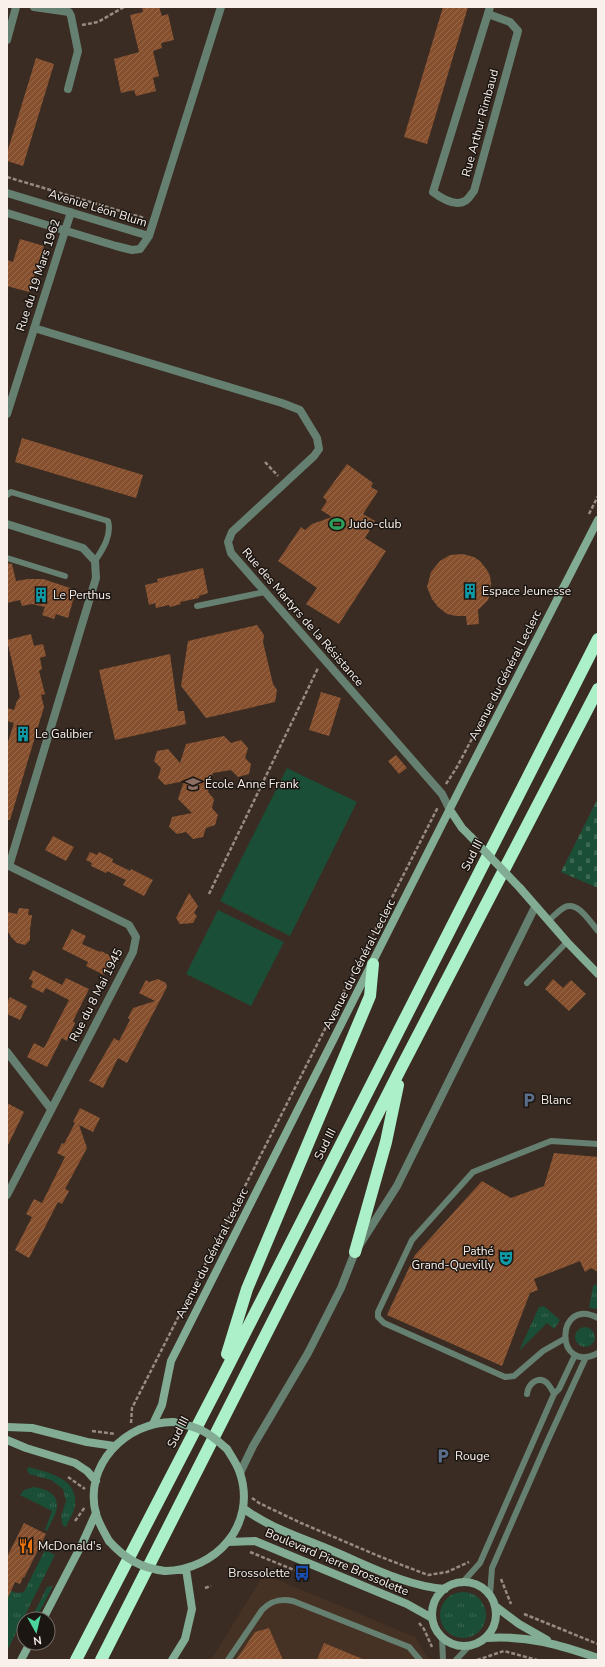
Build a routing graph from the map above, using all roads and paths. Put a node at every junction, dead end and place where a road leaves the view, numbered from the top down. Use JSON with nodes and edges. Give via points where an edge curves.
{"nodes":[{"id":1,"x":16,"y":7,"type":"edge"},
{"id":2,"x":34,"y":7,"type":"edge"},
{"id":3,"x":124,"y":7,"type":"edge"},
{"id":4,"x":221,"y":7,"type":"edge"},
{"id":5,"x":489,"y":10,"type":"edge"},
{"id":6,"x":86,"y":24,"type":"dead end"},
{"id":7,"x":7,"y":40,"type":"edge"},
{"id":8,"x":68,"y":89,"type":"dead end"},
{"id":9,"x":7,"y":177,"type":"edge"},
{"id":10,"x":7,"y":193,"type":"edge"},
{"id":11,"x":71,"y":212,"type":"junction"},
{"id":12,"x":7,"y":213,"type":"edge"},
{"id":13,"x":154,"y":221,"type":"junction"},
{"id":14,"x":65,"y":230,"type":"junction"},
{"id":15,"x":149,"y":236,"type":"junction"},
{"id":16,"x":34,"y":328,"type":"junction"},
{"id":17,"x":7,"y":414,"type":"edge"},
{"id":18,"x":7,"y":495,"type":"edge"},
{"id":19,"x":598,"y":520,"type":"edge"},
{"id":20,"x":7,"y":524,"type":"edge"},
{"id":21,"x":7,"y":558,"type":"edge"},
{"id":22,"x":95,"y":561,"type":"junction"},
{"id":23,"x":65,"y":576,"type":"dead end"},
{"id":24,"x":265,"y":592,"type":"junction"},
{"id":25,"x":198,"y":606,"type":"dead end"},
{"id":26,"x":598,"y":639,"type":"edge"},
{"id":27,"x":323,"y":658,"type":"junction"},
{"id":28,"x":598,"y":689,"type":"edge"},
{"id":29,"x":439,"y":804,"type":"dead end"},
{"id":30,"x":450,"y":810,"type":"junction"},
{"id":31,"x":8,"y":866,"type":"edge"},
{"id":32,"x":209,"y":894,"type":"dead end"},
{"id":33,"x":535,"y":907,"type":"junction"},
{"id":34,"x":548,"y":921,"type":"junction"},
{"id":35,"x":598,"y":931,"type":"edge"},
{"id":36,"x":567,"y":942,"type":"junction"},
{"id":37,"x":373,"y":964,"type":"junction"},
{"id":38,"x":598,"y":974,"type":"edge"},
{"id":39,"x":527,"y":983,"type":"dead end"},
{"id":40,"x":7,"y":1052,"type":"edge"},
{"id":41,"x":401,"y":1068,"type":"junction"},
{"id":42,"x":51,"y":1109,"type":"junction"},
{"id":43,"x":598,"y":1144,"type":"edge"},
{"id":44,"x":7,"y":1195,"type":"edge"},
{"id":45,"x":355,"y":1252,"type":"junction"},
{"id":46,"x":598,"y":1318,"type":"edge"},
{"id":47,"x":564,"y":1339,"type":"junction"},
{"id":48,"x":598,"y":1354,"type":"edge"},
{"id":49,"x":575,"y":1355,"type":"junction"},
{"id":50,"x":586,"y":1357,"type":"junction"},
{"id":51,"x":218,"y":1386,"type":"junction"},
{"id":52,"x":527,"y":1394,"type":"dead end"},
{"id":53,"x":554,"y":1394,"type":"junction"},
{"id":54,"x":132,"y":1408,"type":"dead end"},
{"id":55,"x":153,"y":1424,"type":"junction"},
{"id":56,"x":7,"y":1427,"type":"edge"},
{"id":57,"x":92,"y":1431,"type":"dead end"},
{"id":58,"x":127,"y":1435,"type":"junction"},
{"id":59,"x":7,"y":1440,"type":"edge"},
{"id":60,"x":114,"y":1446,"type":"junction"},
{"id":61,"x":240,"y":1473,"type":"junction"},
{"id":62,"x":68,"y":1477,"type":"dead end"},
{"id":63,"x":96,"y":1481,"type":"junction"},
{"id":64,"x":94,"y":1497,"type":"junction"},
{"id":65,"x":266,"y":1507,"type":"dead end"},
{"id":66,"x":243,"y":1508,"type":"junction"},
{"id":67,"x":96,"y":1513,"type":"junction"},
{"id":68,"x":228,"y":1542,"type":"junction"},
{"id":69,"x":251,"y":1552,"type":"dead end"},
{"id":70,"x":480,"y":1563,"type":"junction"},
{"id":71,"x":492,"y":1568,"type":"junction"},
{"id":72,"x":186,"y":1569,"type":"junction"},
{"id":73,"x":305,"y":1574,"type":"dead end"},
{"id":74,"x":462,"y":1583,"type":"junction"},
{"id":75,"x":211,"y":1586,"type":"dead end"},
{"id":76,"x":205,"y":1588,"type":"dead end"},
{"id":77,"x":445,"y":1589,"type":"junction"},
{"id":78,"x":490,"y":1595,"type":"junction"},
{"id":79,"x":495,"y":1606,"type":"junction"},
{"id":80,"x":515,"y":1607,"type":"dead end"},
{"id":81,"x":47,"y":1611,"type":"edge"},
{"id":82,"x":521,"y":1612,"type":"dead end"},
{"id":83,"x":432,"y":1618,"type":"junction"},
{"id":84,"x":417,"y":1620,"type":"dead end"},
{"id":85,"x":442,"y":1637,"type":"junction"},
{"id":86,"x":486,"y":1638,"type":"junction"},
{"id":87,"x":552,"y":1643,"type":"junction"},
{"id":88,"x":598,"y":1644,"type":"edge"},
{"id":89,"x":469,"y":1646,"type":"junction"},
{"id":90,"x":433,"y":1652,"type":"dead end"},
{"id":91,"x":598,"y":1658,"type":"edge"},
{"id":92,"x":76,"y":1660,"type":"edge"},
{"id":93,"x":101,"y":1660,"type":"edge"},
{"id":94,"x":172,"y":1660,"type":"edge"},
{"id":95,"x":228,"y":1660,"type":"edge"},
{"id":96,"x":420,"y":1660,"type":"edge"},
{"id":97,"x":443,"y":1660,"type":"edge"},
{"id":98,"x":456,"y":1660,"type":"edge"},
{"id":99,"x":477,"y":1660,"type":"edge"},
{"id":100,"x":537,"y":1660,"type":"edge"}],
"edges":[{"from":1,"to":7,"type":"street"},
{"from":2,"to":8,"type":"street","via":[[69,12],[71,16],[78,51]]},
{"from":3,"to":6,"type":"path","via":[[98,22]]},
{"from":4,"to":13,"type":"street"},
{"from":5,"to":5,"type":"street","name":"Rue Arthur Rimbaud","via":[[433,192],[454,203],[465,201],[474,191],[518,31],[510,22]]},
{"from":9,"to":13,"type":"path"},
{"from":10,"to":11,"type":"street","name":"Avenue Léon Blum"},
{"from":11,"to":14,"type":"street","name":"Rue du 19 Mars 1962"},
{"from":11,"to":15,"type":"street","name":"Avenue Léon Blum"},
{"from":12,"to":14,"type":"street","name":"Avenue Léon Blum"},
{"from":13,"to":15,"type":"street"},
{"from":14,"to":15,"type":"street","name":"Avenue Léon Blum","via":[[132,250],[140,249]]},
{"from":14,"to":16,"type":"street","name":"Rue du 19 Mars 1962"},
{"from":16,"to":17,"type":"street","name":"Rue du 19 Mars 1962"},
{"from":16,"to":24,"type":"street","name":"Rue des Martyrs de la Résistance","via":[[300,410],[317,438],[318,449],[314,456],[232,532],[228,542],[231,553]]},
{"from":18,"to":22,"type":"lane","via":[[11,492],[108,521],[110,530]]},
{"from":19,"to":30,"type":"main road","name":"Avenue du Général Leclerc"},
{"from":20,"to":22,"type":"street","via":[[83,548]]},
{"from":21,"to":23,"type":"lane"},
{"from":22,"to":31,"type":"street","via":[[96,578]]},
{"from":24,"to":25,"type":"lane"},
{"from":24,"to":27,"type":"street","name":"Rue des Martyrs de la Résistance"},
{"from":26,"to":51,"type":"highway","name":"Sud III"},
{"from":27,"to":30,"type":"street","name":"Rue des Martyrs de la Résistance","via":[[442,794]]},
{"from":27,"to":32,"type":"path"},
{"from":28,"to":41,"type":"highway"},
{"from":29,"to":54,"type":"path"},
{"from":30,"to":33,"type":"main road","name":"Rue des Martyrs de la Résistance","bridge":true,"via":[[462,828]]},
{"from":30,"to":37,"type":"main road","name":"Avenue du Général Leclerc"},
{"from":31,"to":42,"type":"street","name":"Rue du 8 Mai 1945","via":[[129,925],[136,937],[133,952]]},
{"from":33,"to":34,"type":"main road","name":"Rue des Martyrs de la Résistance"},
{"from":33,"to":45,"type":"street","via":[[397,1186]]},
{"from":34,"to":35,"type":"lane","via":[[564,907],[570,906],[578,908]]},
{"from":34,"to":36,"type":"main road","name":"Rue des Martyrs de la Résistance"},
{"from":36,"to":38,"type":"main road","name":"Rue des Martyrs de la Résistance"},
{"from":36,"to":39,"type":"lane"},
{"from":37,"to":51,"type":"highway","via":[[370,996],[247,1289]]},
{"from":37,"to":55,"type":"main road","name":"Avenue du Général Leclerc","via":[[171,1361],[162,1405]]},
{"from":40,"to":42,"type":"street"},
{"from":41,"to":45,"type":"highway","via":[[386,1142]]},
{"from":41,"to":93,"type":"highway"},
{"from":42,"to":44,"type":"street","name":"Rue du 8 Mai 1945"},
{"from":43,"to":47,"type":"lane","via":[[551,1141],[473,1172],[412,1240],[378,1312],[378,1317],[384,1323],[505,1377],[514,1376],[543,1351]]},
{"from":45,"to":61,"type":"street","via":[[341,1288],[308,1353],[253,1446]]},
{"from":46,"to":47,"type":"lane","via":[[585,1314],[572,1319],[564,1332]]},
{"from":47,"to":49,"type":"lane"},
{"from":48,"to":50,"type":"lane"},
{"from":49,"to":50,"type":"lane"},
{"from":49,"to":53,"type":"lane","via":[[559,1389]]},
{"from":50,"to":71,"type":"lane"},
{"from":51,"to":92,"type":"highway","name":"Sud III"},
{"from":52,"to":53,"type":"lane","via":[[529,1386],[536,1380],[546,1382]]},
{"from":53,"to":70,"type":"lane"},
{"from":55,"to":58,"type":"main road"},
{"from":55,"to":61,"type":"main road","bridge":true,"via":[[173,1422],[204,1431],[227,1449]]},
{"from":56,"to":60,"type":"main road","via":[[32,1428]]},
{"from":57,"to":58,"type":"path"},
{"from":58,"to":60,"type":"main road"},
{"from":59,"to":63,"type":"main road","via":[[75,1463]]},
{"from":60,"to":63,"type":"main road","via":[[106,1456]]},
{"from":61,"to":66,"type":"main road","via":[[244,1491]]},
{"from":62,"to":64,"type":"path"},
{"from":63,"to":64,"type":"main road"},
{"from":64,"to":67,"type":"main road"},
{"from":65,"to":70,"type":"path","via":[[381,1558],[428,1575],[447,1572],[473,1561]]},
{"from":66,"to":68,"type":"main road","via":[[238,1526]]},
{"from":66,"to":77,"type":"main road","name":"Boulevard Pierre Brossolette","via":[[263,1522],[398,1578]]},
{"from":67,"to":72,"type":"main road","bridge":true,"via":[[109,1541],[128,1559],[140,1565],[165,1571]]},
{"from":67,"to":81,"type":"main road"},
{"from":68,"to":72,"type":"main road","via":[[210,1559]]},
{"from":68,"to":83,"type":"main road","name":"Boulevard Pierre Brossolette","via":[[255,1541],[408,1604]]},
{"from":69,"to":73,"type":"path"},
{"from":70,"to":74,"type":"lane"},
{"from":71,"to":78,"type":"lane"},
{"from":71,"to":80,"type":"path","via":[[497,1572],[509,1602]]},
{"from":72,"to":94,"type":"main road","via":[[192,1609],[185,1638]]},
{"from":74,"to":77,"type":"main road","via":[[453,1584]]},
{"from":74,"to":78,"type":"main road","via":[[475,1584]]},
{"from":75,"to":76,"type":"path"},
{"from":77,"to":83,"type":"main road","via":[[434,1605]]},
{"from":78,"to":79,"type":"main road"},
{"from":79,"to":86,"type":"main road","via":[[495,1623]]},
{"from":79,"to":87,"type":"main road","via":[[519,1624]]},
{"from":82,"to":88,"type":"path"},
{"from":83,"to":85,"type":"main road"},
{"from":84,"to":90,"type":"path","via":[[424,1629]]},
{"from":85,"to":89,"type":"main road","via":[[454,1645]]},
{"from":85,"to":97,"type":"lane"},
{"from":86,"to":87,"type":"main road","via":[[523,1638]]},
{"from":86,"to":89,"type":"main road"},
{"from":87,"to":91,"type":"main road"},
{"from":89,"to":98,"type":"lane"},
{"from":95,"to":96,"type":"lane","via":[[262,1610],[269,1604],[285,1599],[409,1647]]},
{"from":99,"to":100,"type":"path","via":[[504,1651]]}]}
